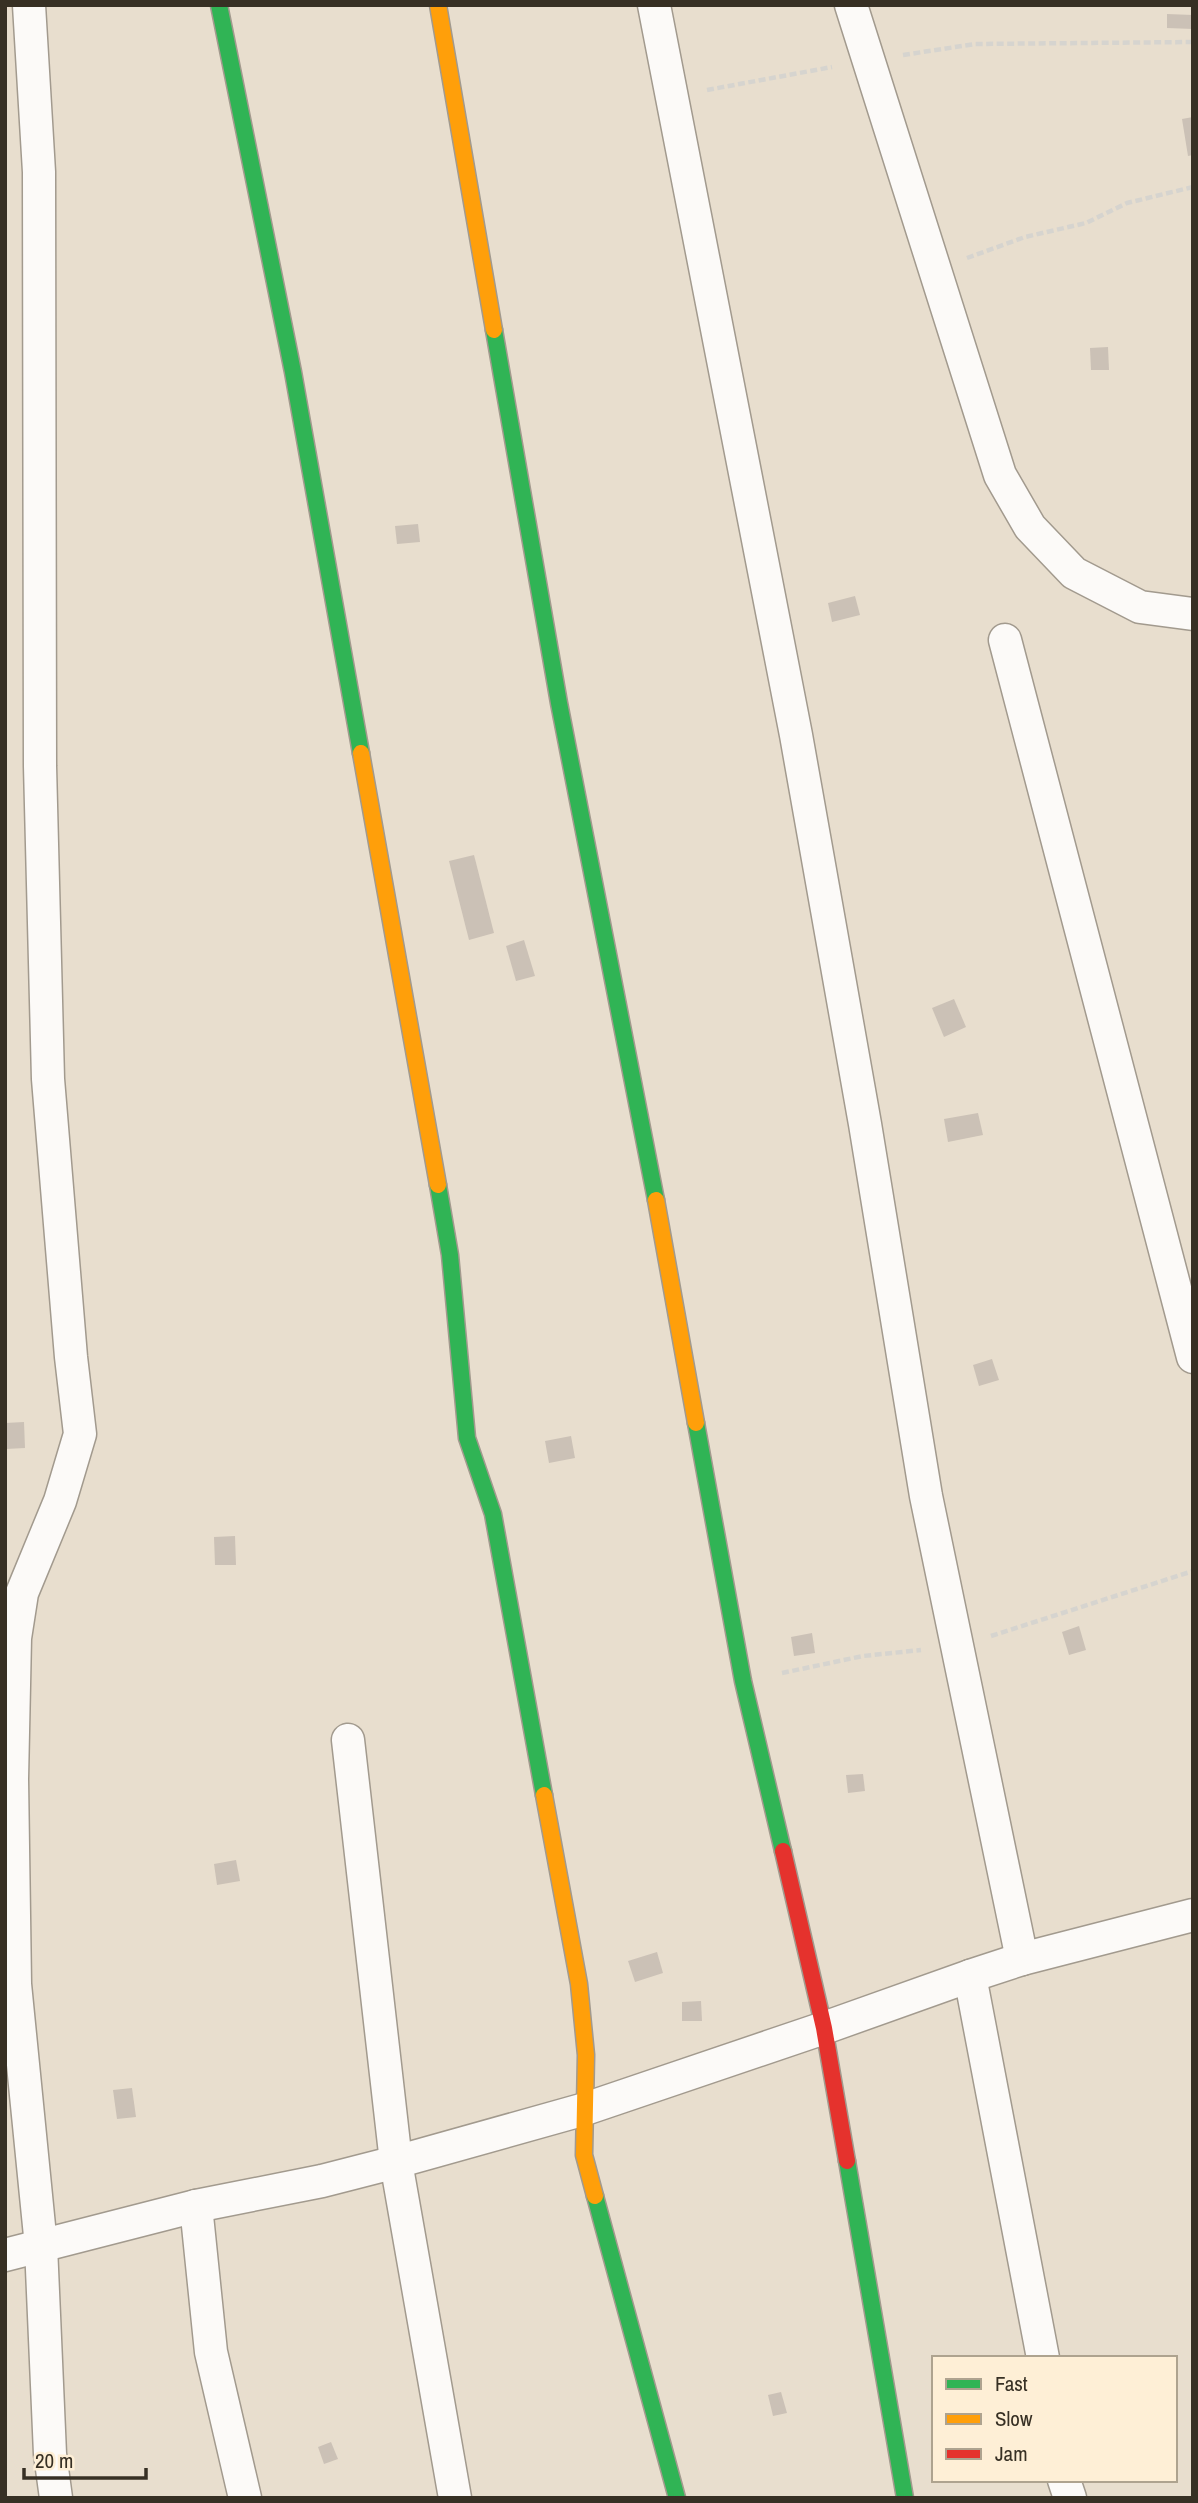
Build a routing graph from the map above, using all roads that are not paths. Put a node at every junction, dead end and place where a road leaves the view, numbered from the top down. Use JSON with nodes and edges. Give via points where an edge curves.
{"nodes":[{"id":1,"x":29,"y":5,"type":"edge"},
{"id":2,"x":219,"y":5,"type":"edge"},
{"id":3,"x":438,"y":5,"type":"edge"},
{"id":4,"x":654,"y":5,"type":"edge"},
{"id":5,"x":851,"y":5,"type":"edge"},
{"id":6,"x":1193,"y":614,"type":"edge"},
{"id":7,"x":1005,"y":640,"type":"dead end"},
{"id":8,"x":1193,"y":1357,"type":"edge"},
{"id":9,"x":348,"y":1740,"type":"dead end"},
{"id":10,"x":1193,"y":1914,"type":"edge"},
{"id":11,"x":1022,"y":1959,"type":"junction"},
{"id":12,"x":970,"y":1976,"type":"junction"},
{"id":13,"x":824,"y":2028,"type":"junction"},
{"id":14,"x":585,"y":2109,"type":"junction"},
{"id":15,"x":396,"y":2162,"type":"junction"},
{"id":16,"x":196,"y":2206,"type":"junction"},
{"id":17,"x":41,"y":2246,"type":"junction"},
{"id":18,"x":5,"y":2255,"type":"edge"},
{"id":19,"x":1044,"y":2356,"type":"edge"},
{"id":20,"x":56,"y":2498,"type":"edge"},
{"id":21,"x":245,"y":2498,"type":"edge"},
{"id":22,"x":455,"y":2498,"type":"edge"},
{"id":23,"x":677,"y":2498,"type":"edge"},
{"id":24,"x":905,"y":2498,"type":"edge"}],
"edges":[{"from":1,"to":17,"type":"street","via":[[40,172],[40,766],[48,1079],[80,1434],[60,1501],[22,1593],[15,1638],[15,1984]]},
{"from":2,"to":14,"type":"street","via":[[293,372],[450,1255],[467,1438],[493,1514],[579,1984],[586,2055]]},
{"from":3,"to":13,"type":"street","via":[[559,703],[642,1115],[743,1681]]},
{"from":4,"to":11,"type":"street","via":[[796,735],[926,1496]]},
{"from":5,"to":6,"type":"street","via":[[1000,475],[1030,527],[1074,573],[1140,607]]},
{"from":7,"to":8,"type":"street"},
{"from":9,"to":15,"type":"street"},
{"from":10,"to":11,"type":"street"},
{"from":11,"to":12,"type":"street"},
{"from":12,"to":13,"type":"street"},
{"from":12,"to":19,"type":"street"},
{"from":13,"to":14,"type":"street"},
{"from":13,"to":24,"type":"street"},
{"from":14,"to":15,"type":"street"},
{"from":14,"to":23,"type":"street","via":[[584,2155]]},
{"from":15,"to":16,"type":"street"},
{"from":15,"to":22,"type":"street"},
{"from":16,"to":17,"type":"street"},
{"from":16,"to":21,"type":"street","via":[[211,2352]]},
{"from":17,"to":18,"type":"street"},
{"from":17,"to":20,"type":"street"}]}
